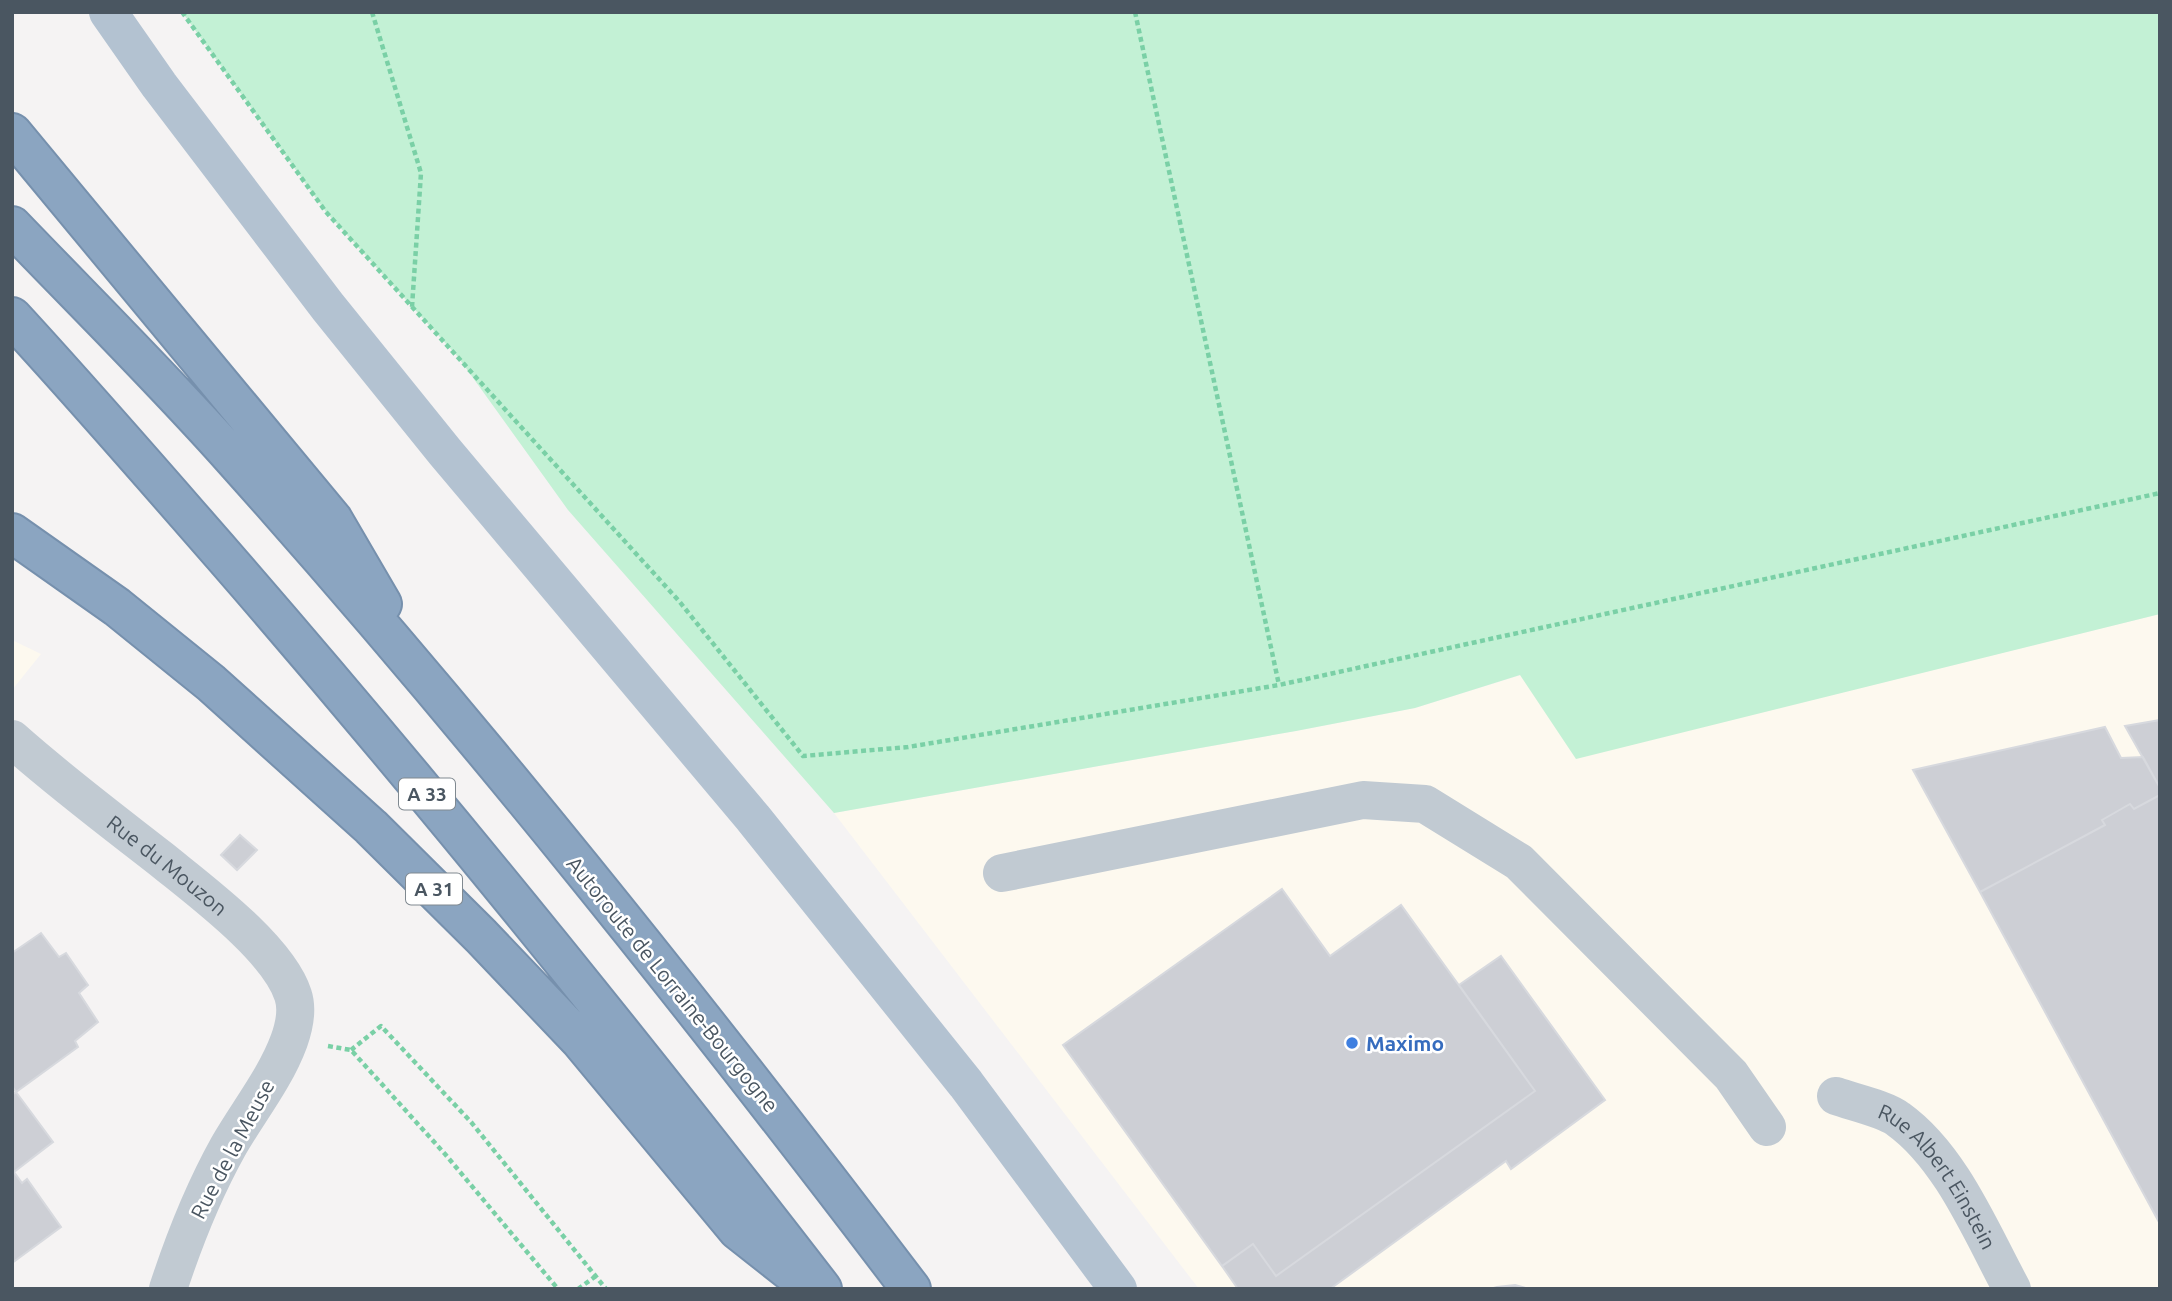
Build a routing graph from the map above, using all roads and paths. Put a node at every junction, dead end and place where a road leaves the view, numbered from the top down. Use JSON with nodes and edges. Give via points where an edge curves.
{"nodes":[{"id":1,"x":108,"y":12,"type":"edge"},
{"id":2,"x":182,"y":12,"type":"edge"},
{"id":3,"x":372,"y":12,"type":"edge"},
{"id":4,"x":1135,"y":12,"type":"edge"},
{"id":5,"x":12,"y":133,"type":"edge"},
{"id":6,"x":12,"y":226,"type":"edge"},
{"id":7,"x":412,"y":306,"type":"junction"},
{"id":8,"x":12,"y":317,"type":"edge"},
{"id":9,"x":2160,"y":493,"type":"edge"},
{"id":10,"x":12,"y":533,"type":"edge"},
{"id":11,"x":429,"y":684,"type":"junction"},
{"id":12,"x":1279,"y":685,"type":"junction"},
{"id":13,"x":19,"y":758,"type":"edge"},
{"id":14,"x":1002,"y":873,"type":"dead end"},
{"id":15,"x":293,"y":1026,"type":"junction"},
{"id":16,"x":351,"y":1050,"type":"junction"},
{"id":17,"x":1836,"y":1096,"type":"dead end"},
{"id":18,"x":1767,"y":1127,"type":"dead end"},
{"id":19,"x":596,"y":1276,"type":"junction"},
{"id":20,"x":168,"y":1289,"type":"edge"},
{"id":21,"x":558,"y":1289,"type":"edge"},
{"id":22,"x":578,"y":1289,"type":"edge"},
{"id":23,"x":606,"y":1289,"type":"edge"},
{"id":24,"x":813,"y":1289,"type":"edge"},
{"id":25,"x":822,"y":1289,"type":"edge"},
{"id":26,"x":911,"y":1289,"type":"edge"},
{"id":27,"x":1118,"y":1289,"type":"edge"},
{"id":28,"x":2012,"y":1289,"type":"edge"}],
"edges":[{"from":1,"to":27,"type":"main road","via":[[328,307],[753,818],[966,1084]]},
{"from":2,"to":7,"type":"path","via":[[326,212]]},
{"from":3,"to":7,"type":"path","via":[[421,173]]},
{"from":4,"to":12,"type":"path"},
{"from":5,"to":11,"type":"highway","via":[[333,520]]},
{"from":6,"to":11,"type":"highway","via":[[233,458]]},
{"from":7,"to":12,"type":"path","via":[[679,601],[803,755],[908,747]]},
{"from":8,"to":25,"type":"highway","number":"A 33","via":[[311,656],[505,888]]},
{"from":9,"to":12,"type":"path"},
{"from":10,"to":24,"type":"highway","number":"A 31","via":[[117,607],[211,683],[371,827],[581,1041],[738,1230]]},
{"from":11,"to":26,"type":"highway","name":"Autoroute de Lorraine-Bourgogne","via":[[806,1150]]},
{"from":13,"to":15,"type":"street","name":"Rue du Mouzon","via":[[216,904],[263,949],[293,994]]},
{"from":14,"to":18,"type":"street","via":[[1363,800],[1425,804],[1520,862],[1731,1075]]},
{"from":15,"to":16,"type":"path"},
{"from":15,"to":20,"type":"street","name":"Rue de la Meuse","via":[[280,1060],[227,1149],[189,1229]]},
{"from":16,"to":19,"type":"path","via":[[381,1026],[471,1122]]},
{"from":16,"to":21,"type":"path"},
{"from":17,"to":28,"type":"street","name":"Rue Albert Einstein","via":[[1896,1117],[1930,1147]]},
{"from":19,"to":22,"type":"path"},
{"from":19,"to":23,"type":"path"}]}
